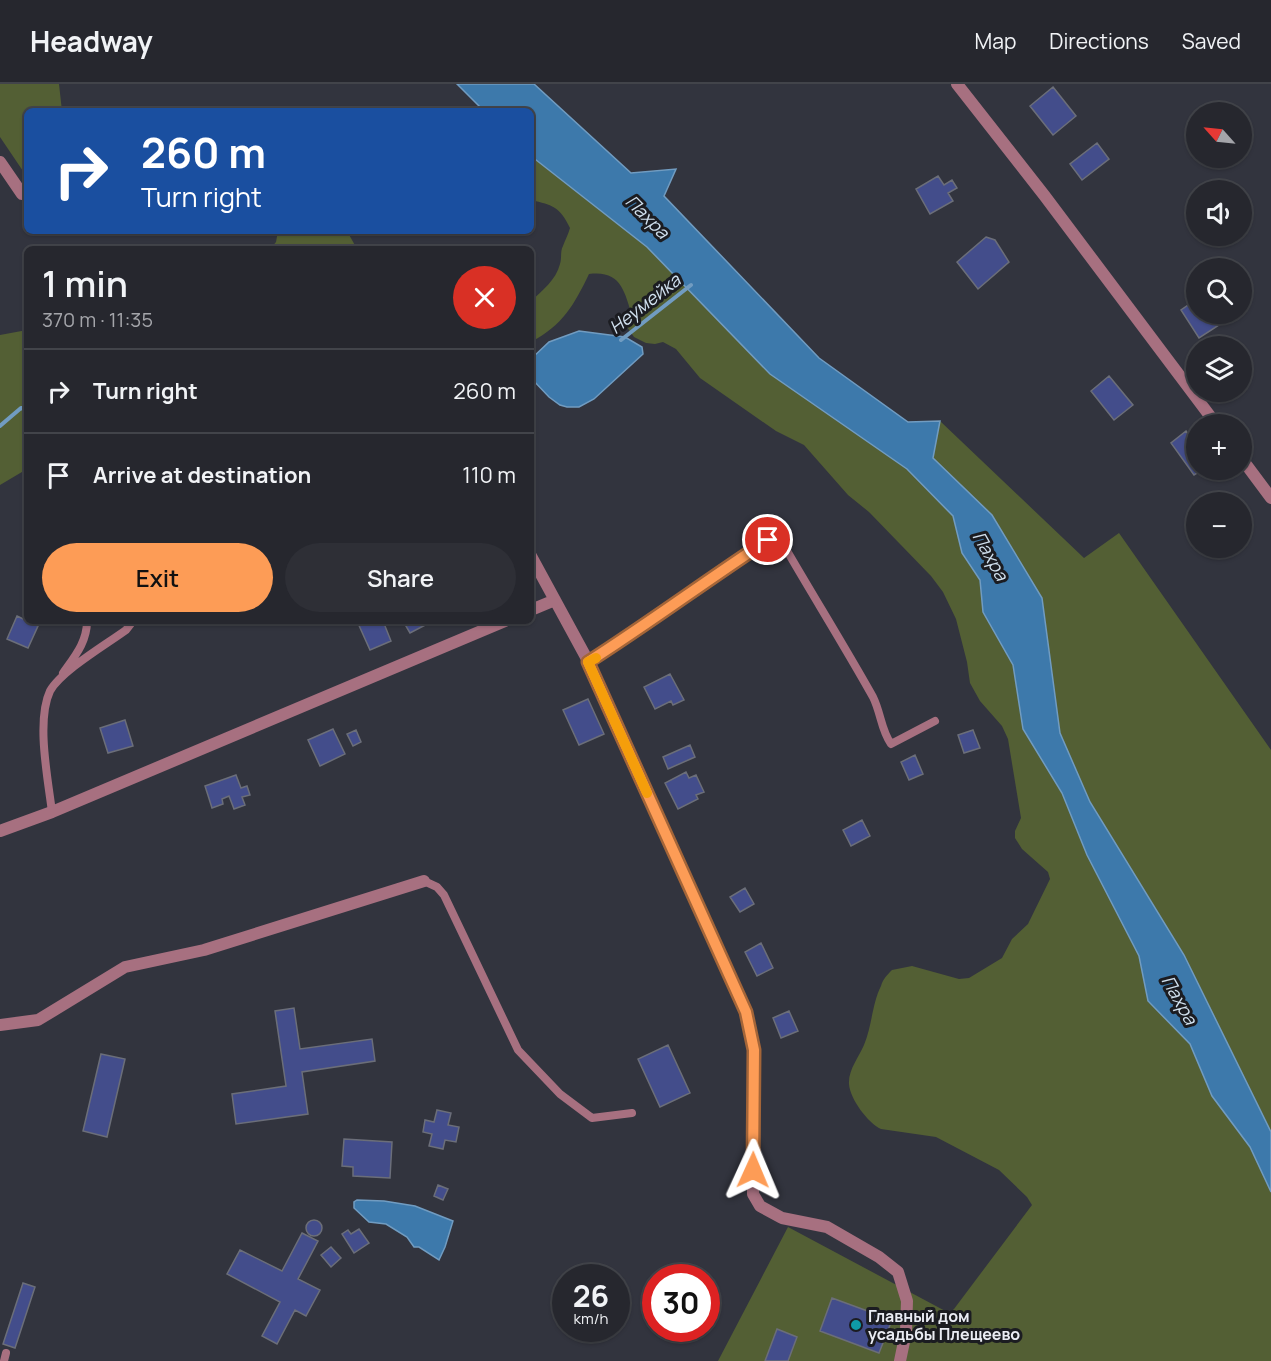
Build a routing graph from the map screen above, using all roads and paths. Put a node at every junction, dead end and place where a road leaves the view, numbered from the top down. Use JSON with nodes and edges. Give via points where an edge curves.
{"nodes":[{"id":1,"x":957,"y":84,"type":"edge"},
{"id":2,"x":0,"y":162,"type":"edge"},
{"id":3,"x":24,"y":194,"type":"edge"},
{"id":4,"x":1208,"y":414,"type":"edge"},
{"id":5,"x":1252,"y":472,"type":"edge"},
{"id":6,"x":1271,"y":498,"type":"edge"},
{"id":7,"x":534,"y":562,"type":"edge"},
{"id":8,"x":555,"y":600,"type":"junction"},
{"id":9,"x":534,"y":609,"type":"edge"},
{"id":10,"x":87,"y":624,"type":"edge"},
{"id":11,"x":131,"y":624,"type":"edge"},
{"id":12,"x":498,"y":624,"type":"edge"},
{"id":13,"x":588,"y":662,"type":"junction"},
{"id":14,"x":51,"y":691,"type":"junction"},
{"id":15,"x":935,"y":721,"type":"dead end"},
{"id":16,"x":52,"y":812,"type":"junction"},
{"id":17,"x":0,"y":831,"type":"edge"},
{"id":18,"x":424,"y":881,"type":"joint"},
{"id":19,"x":0,"y":1024,"type":"edge"},
{"id":20,"x":632,"y":1113,"type":"dead end"},
{"id":21,"x":900,"y":1361,"type":"edge"}],
"edges":[{"from":1,"to":4,"type":"street"},
{"from":2,"to":3,"type":"street"},
{"from":5,"to":6,"type":"street"},
{"from":7,"to":8,"type":"street"},
{"from":8,"to":9,"type":"street"},
{"from":8,"to":13,"type":"street"},
{"from":10,"to":14,"type":"lane","via":[[80,648]]},
{"from":11,"to":14,"type":"lane","via":[[67,672]]},
{"from":12,"to":16,"type":"street"},
{"from":13,"to":15,"type":"lane","via":[[768,540],[777,541],[786,549],[846,649],[880,710],[884,734],[891,744]]},
{"from":13,"to":21,"type":"street","via":[[746,1012],[754,1050],[753,1194],[760,1206],[782,1218],[827,1227],[898,1272],[907,1300]]},
{"from":14,"to":16,"type":"lane","via":[[43,725]]},
{"from":16,"to":17,"type":"street"},
{"from":18,"to":19,"type":"street","via":[[204,950],[125,967],[38,1020]]},
{"from":18,"to":20,"type":"lane","via":[[444,895],[518,1050],[560,1094],[592,1118]]}]}
